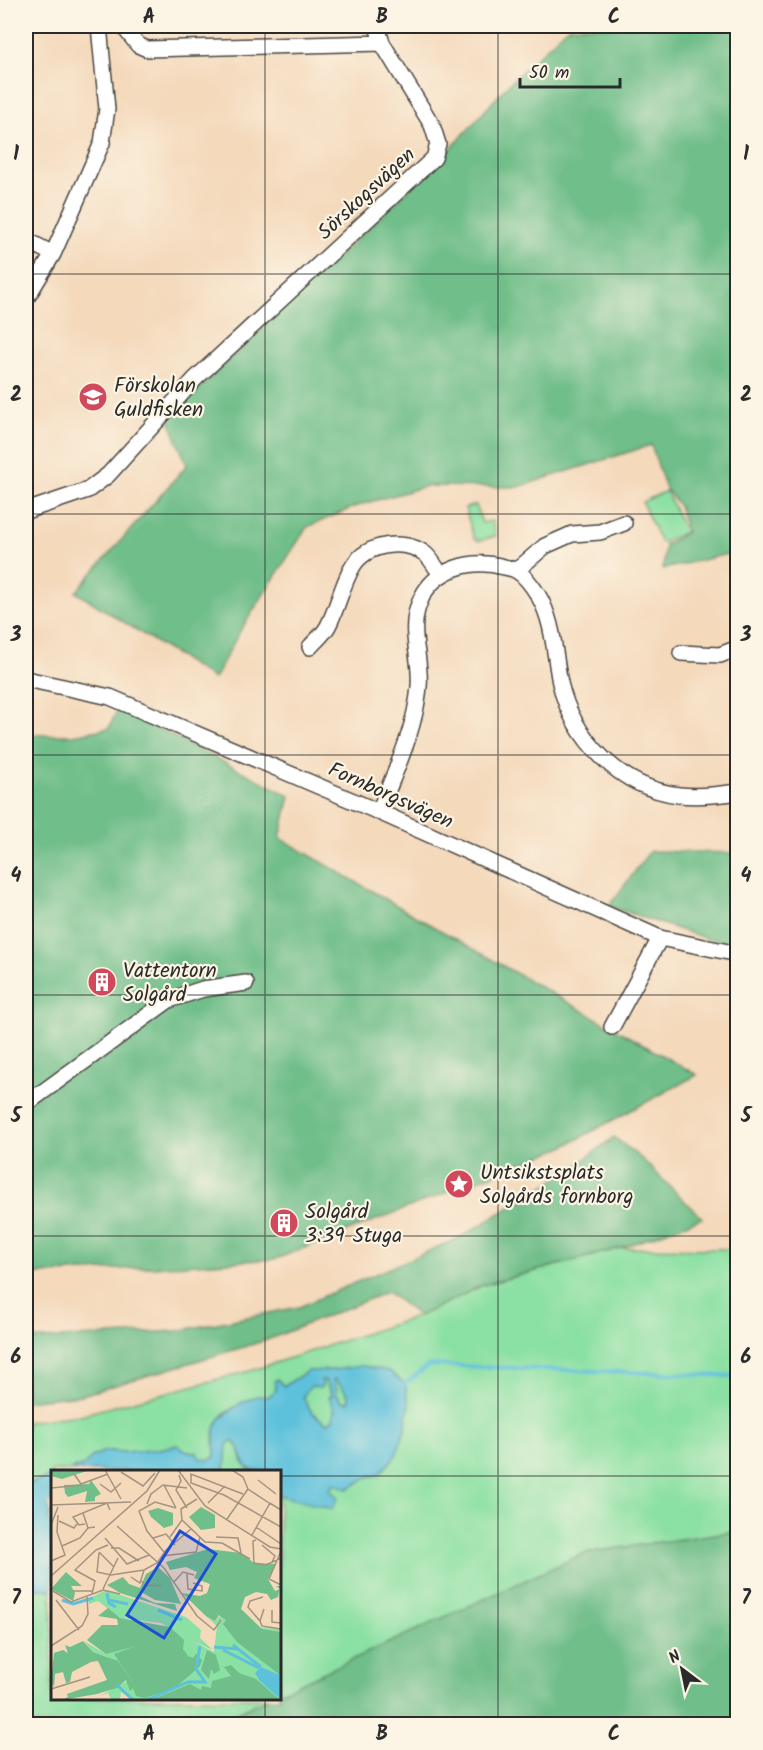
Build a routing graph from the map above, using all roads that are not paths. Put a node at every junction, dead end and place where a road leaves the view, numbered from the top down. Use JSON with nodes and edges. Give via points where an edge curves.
{"nodes":[{"id":1,"x":99,"y":26,"type":"edge"},
{"id":2,"x":123,"y":26,"type":"edge"},
{"id":3,"x":377,"y":26,"type":"edge"},
{"id":4,"x":382,"y":43,"type":"junction"},
{"id":5,"x":26,"y":240,"type":"edge"},
{"id":6,"x":53,"y":254,"type":"junction"},
{"id":7,"x":26,"y":299,"type":"edge"},
{"id":8,"x":26,"y":511,"type":"edge"},
{"id":9,"x":624,"y":523,"type":"dead end"},
{"id":10,"x":517,"y":570,"type":"junction"},
{"id":11,"x":441,"y":575,"type":"junction"},
{"id":12,"x":310,"y":647,"type":"dead end"},
{"id":13,"x":738,"y":648,"type":"edge"},
{"id":14,"x":681,"y":653,"type":"dead end"},
{"id":15,"x":26,"y":679,"type":"edge"},
{"id":16,"x":738,"y":792,"type":"edge"},
{"id":17,"x":379,"y":812,"type":"junction"},
{"id":18,"x":660,"y":938,"type":"junction"},
{"id":19,"x":738,"y":954,"type":"edge"},
{"id":20,"x":246,"y":983,"type":"dead end"},
{"id":21,"x":612,"y":1027,"type":"dead end"},
{"id":22,"x":26,"y":1104,"type":"edge"}],
"edges":[{"from":1,"to":6,"type":"street","via":[[106,127],[96,161]]},
{"from":2,"to":4,"type":"street","via":[[138,45],[147,49]]},
{"from":3,"to":4,"type":"street","name":"Sörskogsvägen"},
{"from":4,"to":8,"type":"street","name":"Sörskogsvägen","via":[[432,124],[438,144],[434,158],[217,359],[108,475],[88,490]]},
{"from":5,"to":6,"type":"street"},
{"from":6,"to":7,"type":"street"},
{"from":9,"to":10,"type":"street","via":[[600,532],[572,534],[545,546]]},
{"from":10,"to":11,"type":"street","via":[[481,562]]},
{"from":10,"to":16,"type":"street","via":[[532,586],[548,615],[566,702],[600,756],[626,776],[676,795]]},
{"from":11,"to":12,"type":"street","via":[[425,554],[415,548],[387,545],[372,550],[354,564],[327,628]]},
{"from":11,"to":17,"type":"street","via":[[421,599],[416,612],[413,628],[420,685],[411,733]]},
{"from":13,"to":14,"type":"street","via":[[720,655]]},
{"from":15,"to":17,"type":"street","name":"Fornborgsvägen","via":[[110,697]]},
{"from":17,"to":18,"type":"street","name":"Fornborgsvägen"},
{"from":18,"to":19,"type":"street","name":"Fornborgsvägen"},
{"from":18,"to":21,"type":"street"},
{"from":20,"to":22,"type":"street","via":[[203,989],[169,1000]]}]}
